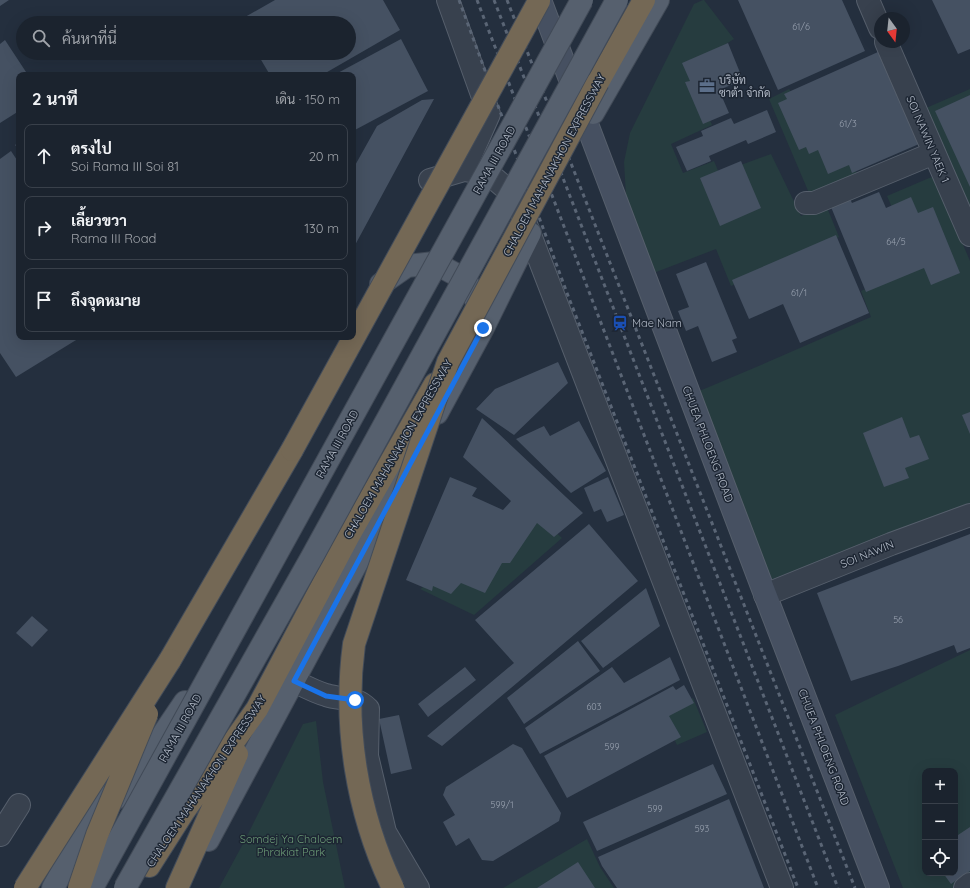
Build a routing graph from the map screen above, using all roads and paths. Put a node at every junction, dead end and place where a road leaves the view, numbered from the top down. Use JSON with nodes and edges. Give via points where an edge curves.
{"nodes":[{"id":1,"x":448,"y":0,"type":"edge"},
{"id":2,"x":540,"y":0,"type":"edge"},
{"id":3,"x":574,"y":0,"type":"edge"},
{"id":4,"x":582,"y":0,"type":"edge"},
{"id":5,"x":611,"y":0,"type":"edge"},
{"id":6,"x":617,"y":0,"type":"edge"},
{"id":7,"x":644,"y":0,"type":"edge"},
{"id":8,"x":658,"y":0,"type":"edge"},
{"id":9,"x":868,"y":0,"type":"edge"},
{"id":10,"x":874,"y":14,"type":"edge"},
{"id":11,"x":889,"y":48,"type":"edge"},
{"id":12,"x":480,"y":86,"type":"junction"},
{"id":13,"x":587,"y":122,"type":"junction"},
{"id":14,"x":934,"y":153,"type":"junction"},
{"id":15,"x":464,"y":170,"type":"junction"},
{"id":16,"x":430,"y":180,"type":"junction"},
{"id":17,"x":806,"y":203,"type":"dead end"},
{"id":18,"x":530,"y":233,"type":"junction"},
{"id":19,"x":970,"y":235,"type":"edge"},
{"id":20,"x":371,"y":292,"type":"junction"},
{"id":21,"x":356,"y":318,"type":"edge"},
{"id":22,"x":483,"y":328,"type":"junction"},
{"id":23,"x":356,"y":334,"type":"edge"},
{"id":24,"x":343,"y":340,"type":"edge"},
{"id":25,"x":353,"y":340,"type":"edge"},
{"id":26,"x":448,"y":362,"type":"junction"},
{"id":27,"x":970,"y":515,"type":"edge"},
{"id":28,"x":765,"y":595,"type":"junction"},
{"id":29,"x":170,"y":660,"type":"junction"},
{"id":30,"x":294,"y":681,"type":"junction"},
{"id":31,"x":257,"y":709,"type":"junction"},
{"id":32,"x":19,"y":805,"type":"dead end"},
{"id":33,"x":0,"y":835,"type":"edge"},
{"id":34,"x":65,"y":866,"type":"junction"},
{"id":35,"x":970,"y":884,"type":"edge"},
{"id":36,"x":25,"y":888,"type":"edge"},
{"id":37,"x":53,"y":888,"type":"edge"},
{"id":38,"x":79,"y":888,"type":"edge"},
{"id":39,"x":92,"y":888,"type":"edge"},
{"id":40,"x":127,"y":888,"type":"edge"},
{"id":41,"x":137,"y":888,"type":"edge"},
{"id":42,"x":177,"y":888,"type":"edge"},
{"id":43,"x":183,"y":888,"type":"edge"},
{"id":44,"x":393,"y":888,"type":"edge"},
{"id":45,"x":418,"y":888,"type":"edge"},
{"id":46,"x":782,"y":888,"type":"edge"},
{"id":47,"x":878,"y":888,"type":"edge"},
{"id":48,"x":965,"y":888,"type":"edge"}],
"edges":[{"from":1,"to":12,"type":"street"},
{"from":2,"to":13,"type":"street","name":"CHUEA PHLOENG ROAD"},
{"from":2,"to":23,"type":"highway","bridge":true},
{"from":3,"to":34,"type":"main road","name":"RAMA III ROAD","via":[[213,658],[164,733]]},
{"from":4,"to":39,"type":"main road","name":"RAMA III ROAD","bridge":true},
{"from":5,"to":40,"type":"main road"},
{"from":6,"to":40,"type":"main road","bridge":true,"via":[[312,557]]},
{"from":7,"to":26,"type":"highway","name":"CHALOEM MAHANAKHON EXPRESSWAY","bridge":true},
{"from":8,"to":13,"type":"main road"},
{"from":9,"to":10,"type":"street"},
{"from":11,"to":14,"type":"street","name":"SOI NAWIN YAEK 1"},
{"from":12,"to":15,"type":"street","via":[[489,114]]},
{"from":12,"to":16,"type":"main road"},
{"from":13,"to":28,"type":"street","name":"CHUEA PHLOENG ROAD"},
{"from":14,"to":17,"type":"street","via":[[814,203]]},
{"from":14,"to":19,"type":"street","name":"SOI NAWIN YAEK 1"},
{"from":15,"to":16,"type":"street"},
{"from":15,"to":18,"type":"street","via":[[490,174],[515,196]]},
{"from":16,"to":20,"type":"main road"},
{"from":18,"to":22,"type":"main road"},
{"from":18,"to":46,"type":"street"},
{"from":20,"to":21,"type":"main road"},
{"from":20,"to":22,"type":"main road","via":[[407,266],[435,264],[466,280],[476,300]]},
{"from":22,"to":30,"type":"main road"},
{"from":24,"to":34,"type":"main road","name":"RAMA III ROAD","via":[[275,457],[195,605]]},
{"from":25,"to":29,"type":"highway","bridge":true},
{"from":26,"to":31,"type":"highway","name":"CHALOEM MAHANAKHON EXPRESSWAY","bridge":true,"via":[[348,537]]},
{"from":26,"to":44,"type":"highway","bridge":true,"via":[[354,644],[350,670],[352,745],[362,805],[383,868]]},
{"from":27,"to":28,"type":"street","name":"SOI NAWIN"},
{"from":28,"to":47,"type":"street","name":"CHUEA PHLOENG ROAD"},
{"from":29,"to":36,"type":"highway","bridge":true},
{"from":29,"to":38,"type":"highway","bridge":true,"via":[[97,836]]},
{"from":30,"to":43,"type":"main road"},
{"from":30,"to":45,"type":"street","via":[[326,696],[355,700],[368,709],[367,756],[385,832]]},
{"from":31,"to":41,"type":"highway","name":"CHALOEM MAHANAKHON EXPRESSWAY","via":[[184,811]]},
{"from":31,"to":42,"type":"highway"},
{"from":32,"to":33,"type":"street"},
{"from":34,"to":37,"type":"main road","name":"RAMA III ROAD"},
{"from":35,"to":48,"type":"street"}]}
